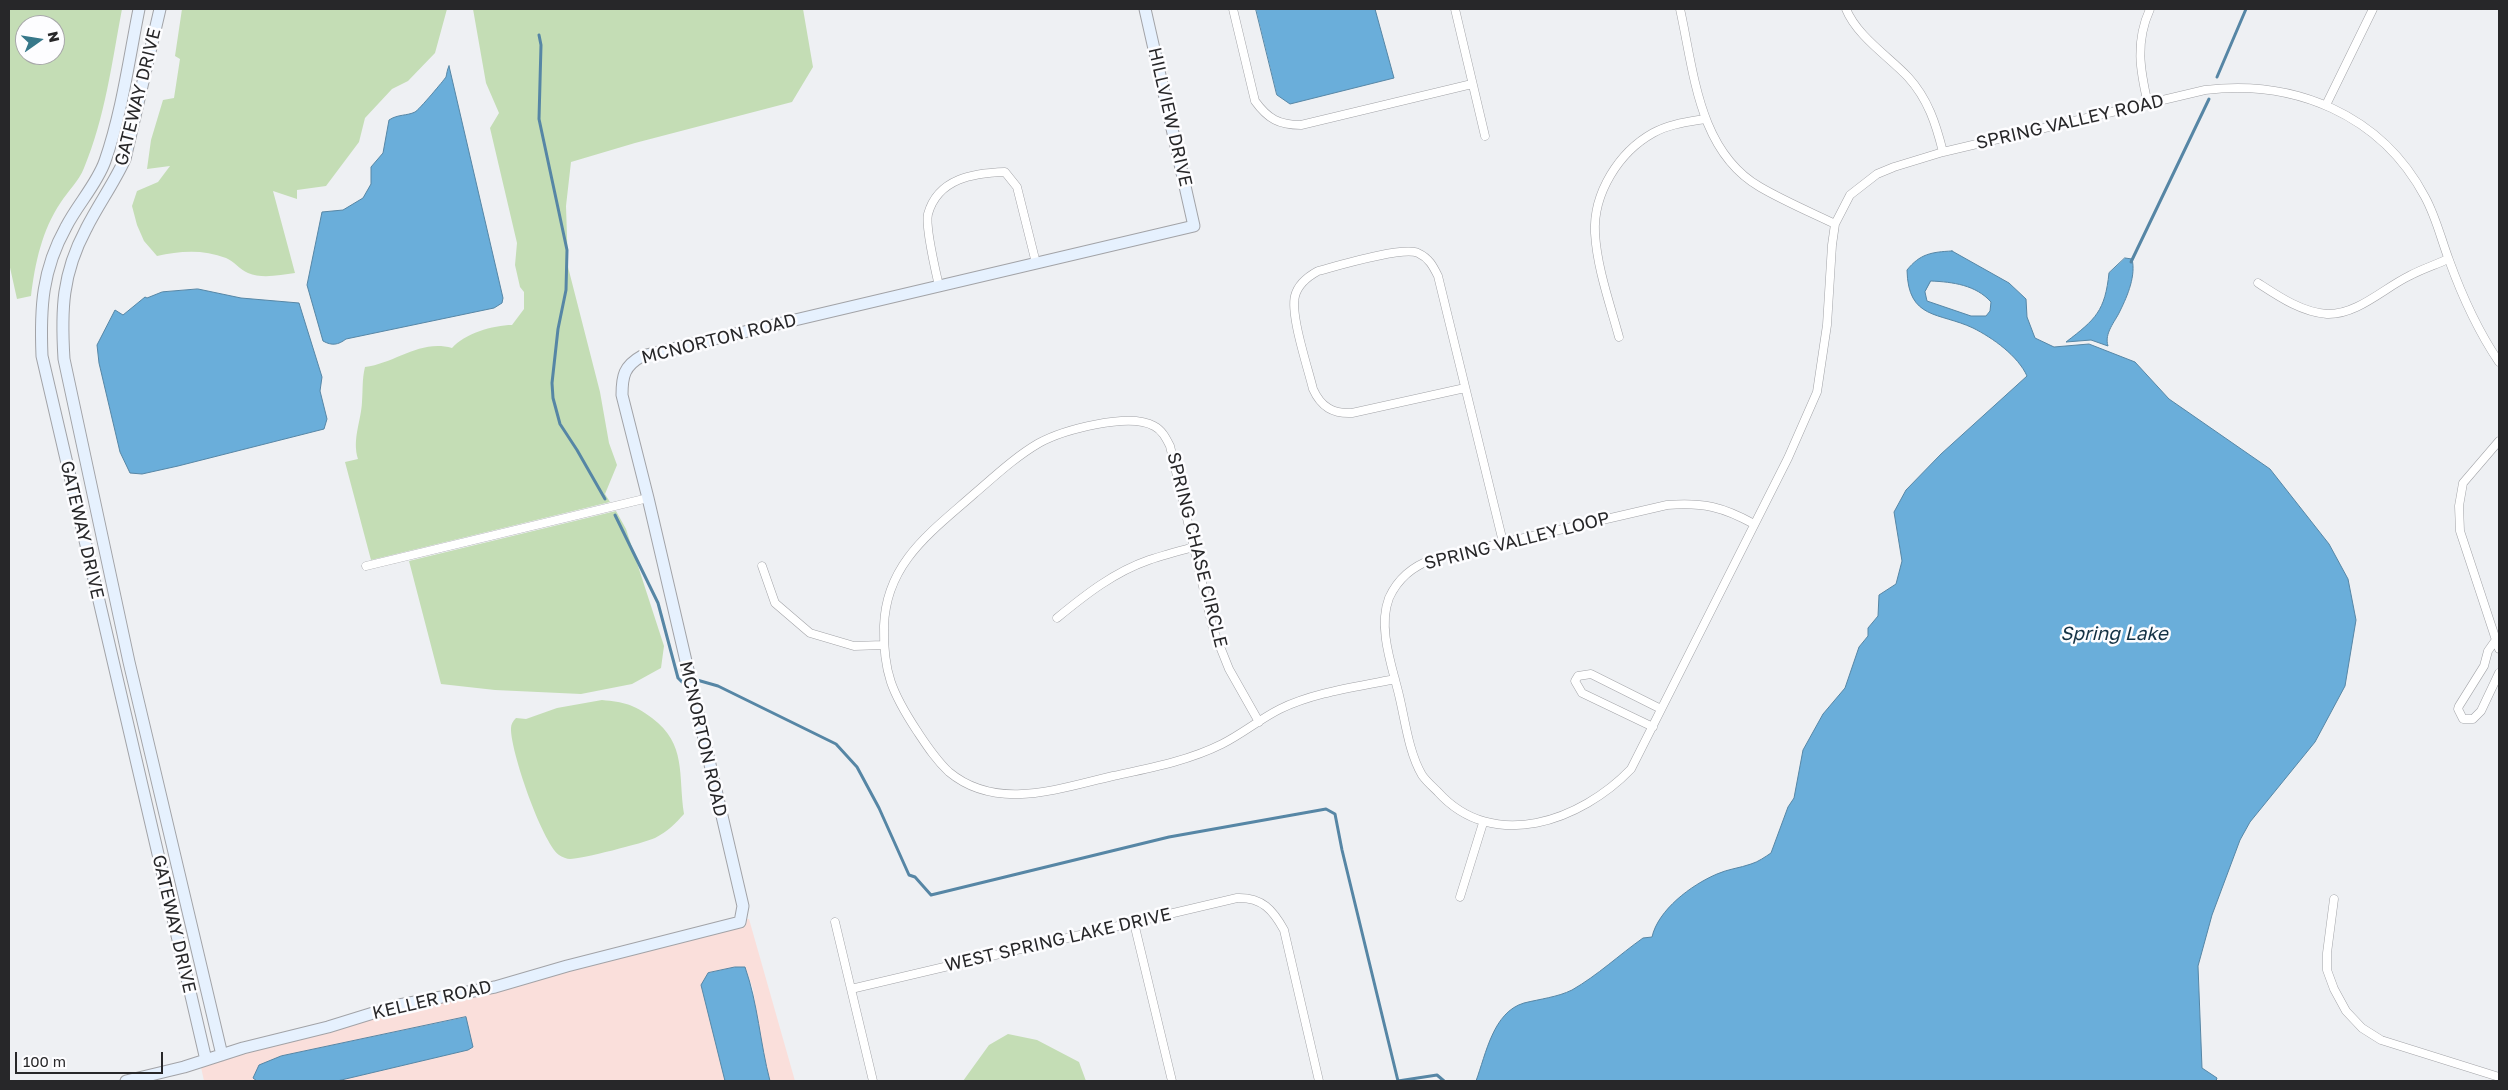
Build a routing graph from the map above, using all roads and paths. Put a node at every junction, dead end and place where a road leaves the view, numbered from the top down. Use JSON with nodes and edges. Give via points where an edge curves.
{"nodes":[{"id":1,"x":139,"y":9,"type":"edge"},
{"id":2,"x":160,"y":9,"type":"edge"},
{"id":3,"x":1145,"y":9,"type":"edge"},
{"id":4,"x":1233,"y":9,"type":"edge"},
{"id":5,"x":1455,"y":9,"type":"edge"},
{"id":6,"x":1680,"y":9,"type":"edge"},
{"id":7,"x":1846,"y":9,"type":"edge"},
{"id":8,"x":2150,"y":9,"type":"edge"},
{"id":9,"x":2373,"y":9,"type":"edge"},
{"id":10,"x":1472,"y":84,"type":"junction"},
{"id":11,"x":2148,"y":104,"type":"junction"},
{"id":12,"x":2326,"y":105,"type":"junction"},
{"id":13,"x":1705,"y":118,"type":"junction"},
{"id":14,"x":1485,"y":136,"type":"dead end"},
{"id":15,"x":1943,"y":152,"type":"junction"},
{"id":16,"x":85,"y":194,"type":"junction"},
{"id":17,"x":101,"y":204,"type":"junction"},
{"id":18,"x":1835,"y":224,"type":"junction"},
{"id":19,"x":1194,"y":226,"type":"joint"},
{"id":20,"x":2448,"y":259,"type":"junction"},
{"id":21,"x":1036,"y":263,"type":"junction"},
{"id":22,"x":2258,"y":283,"type":"dead end"},
{"id":23,"x":939,"y":286,"type":"junction"},
{"id":24,"x":1619,"y":337,"type":"dead end"},
{"id":25,"x":2499,"y":362,"type":"edge"},
{"id":26,"x":1464,"y":388,"type":"junction"},
{"id":27,"x":76,"y":414,"type":"junction"},
{"id":28,"x":56,"y":420,"type":"junction"},
{"id":29,"x":2499,"y":441,"type":"edge"},
{"id":30,"x":648,"y":498,"type":"junction"},
{"id":31,"x":1754,"y":524,"type":"junction"},
{"id":32,"x":1502,"y":542,"type":"junction"},
{"id":33,"x":1194,"y":547,"type":"junction"},
{"id":34,"x":366,"y":566,"type":"dead end"},
{"id":35,"x":762,"y":566,"type":"dead end"},
{"id":36,"x":1057,"y":618,"type":"dead end"},
{"id":37,"x":883,"y":645,"type":"junction"},
{"id":38,"x":2497,"y":645,"type":"edge"},
{"id":39,"x":2499,"y":673,"type":"edge"},
{"id":40,"x":1395,"y":679,"type":"junction"},
{"id":41,"x":1662,"y":709,"type":"junction"},
{"id":42,"x":1259,"y":722,"type":"junction"},
{"id":43,"x":1653,"y":727,"type":"junction"},
{"id":44,"x":1483,"y":823,"type":"junction"},
{"id":45,"x":1460,"y":897,"type":"dead end"},
{"id":46,"x":2334,"y":899,"type":"dead end"},
{"id":47,"x":740,"y":922,"type":"joint"},
{"id":48,"x":834,"y":922,"type":"dead end"},
{"id":49,"x":1134,"y":922,"type":"junction"},
{"id":50,"x":851,"y":989,"type":"junction"},
{"id":51,"x":222,"y":1055,"type":"junction"},
{"id":52,"x":206,"y":1060,"type":"junction"},
{"id":53,"x":2499,"y":1077,"type":"edge"},
{"id":54,"x":126,"y":1081,"type":"edge"},
{"id":55,"x":873,"y":1081,"type":"edge"},
{"id":56,"x":1172,"y":1081,"type":"edge"},
{"id":57,"x":1319,"y":1081,"type":"edge"}],
"edges":[{"from":1,"to":16,"type":"street","name":"GATEWAY DRIVE","via":[[114,132],[104,164]]},
{"from":2,"to":17,"type":"street","name":"GATEWAY DRIVE","via":[[125,158]]},
{"from":3,"to":19,"type":"street","name":"HILLVIEW DRIVE"},
{"from":4,"to":10,"type":"street","via":[[1255,101],[1264,114],[1284,125],[1301,125]]},
{"from":5,"to":10,"type":"street"},
{"from":6,"to":13,"type":"street"},
{"from":7,"to":15,"type":"street","via":[[1857,27],[1923,96],[1934,117]]},
{"from":8,"to":11,"type":"street","via":[[2139,48]]},
{"from":9,"to":12,"type":"street"},
{"from":10,"to":14,"type":"street"},
{"from":11,"to":12,"type":"street","name":"SPRING VALLEY ROAD","via":[[2205,90],[2233,87],[2298,95]]},
{"from":11,"to":15,"type":"street","name":"SPRING VALLEY ROAD"},
{"from":12,"to":20,"type":"street","name":"SPRING VALLEY ROAD","via":[[2378,137],[2408,170],[2426,197]]},
{"from":13,"to":18,"type":"street","via":[[1715,142],[1746,177]]},
{"from":13,"to":24,"type":"street","via":[[1670,125],[1638,143],[1622,158],[1604,189],[1596,211],[1595,232]]},
{"from":15,"to":18,"type":"street","name":"SPRING VALLEY ROAD","via":[[1877,174],[1850,195]]},
{"from":16,"to":17,"type":"street"},
{"from":16,"to":28,"type":"street","name":"GATEWAY DRIVE","via":[[52,254],[40,309],[42,356]]},
{"from":17,"to":27,"type":"street","name":"GATEWAY DRIVE","via":[[85,229],[68,274],[61,314],[64,359]]},
{"from":18,"to":31,"type":"street","name":"SPRING VALLEY ROAD","via":[[1827,325],[1817,392]]},
{"from":19,"to":21,"type":"street","name":"MCNORTON ROAD"},
{"from":20,"to":22,"type":"street","via":[[2408,276],[2343,312],[2327,314],[2308,309],[2286,301]]},
{"from":20,"to":25,"type":"street","name":"SPRING VALLEY ROAD","via":[[2483,336]]},
{"from":21,"to":23,"type":"street","name":"MCNORTON ROAD"},
{"from":21,"to":23,"type":"street","via":[[1017,186],[1005,172],[976,173],[956,180],[939,194],[927,215]]},
{"from":23,"to":30,"type":"street","name":"MCNORTON ROAD","via":[[642,356],[632,362],[622,378],[622,395]]},
{"from":26,"to":26,"type":"street","via":[[1438,276],[1430,261],[1416,252],[1401,251],[1318,271],[1299,286],[1294,298],[1294,311],[1313,389],[1327,408],[1338,414],[1352,414]]},
{"from":26,"to":32,"type":"street"},
{"from":27,"to":28,"type":"street"},
{"from":27,"to":51,"type":"street","name":"GATEWAY DRIVE","via":[[129,662]]},
{"from":28,"to":52,"type":"street","name":"GATEWAY DRIVE"},
{"from":29,"to":38,"type":"street","via":[[2463,483],[2458,506],[2460,531]]},
{"from":30,"to":34,"type":"street"},
{"from":30,"to":47,"type":"street","name":"MCNORTON ROAD","via":[[743,906]]},
{"from":31,"to":32,"type":"street","name":"SPRING VALLEY LOOP","via":[[1715,506],[1691,503]]},
{"from":31,"to":41,"type":"street","name":"SPRING VALLEY LOOP"},
{"from":32,"to":40,"type":"street","name":"SPRING VALLEY LOOP","via":[[1421,564],[1399,582],[1390,598],[1385,618]]},
{"from":33,"to":36,"type":"street","via":[[1148,560],[1119,574]]},
{"from":33,"to":37,"type":"street","name":"SPRING CHASE CIRCLE","via":[[1166,436],[1154,426],[1124,420],[1060,434],[1020,455],[917,544],[893,581],[884,612]]},
{"from":33,"to":42,"type":"street","name":"SPRING CHASE CIRCLE","via":[[1213,630],[1229,669]]},
{"from":35,"to":37,"type":"street","via":[[775,603],[810,633],[854,646]]},
{"from":37,"to":42,"type":"street","name":"SPRING CHASE CIRCLE","via":[[887,676],[899,704],[933,755],[951,773],[994,792],[1016,795],[1041,793],[1180,761],[1222,744]]},
{"from":38,"to":39,"type":"street","via":[[2488,651],[2484,666],[2459,706],[2463,719],[2473,719],[2480,711]]},
{"from":40,"to":42,"type":"street","name":"SPRING CHASE CIRCLE","via":[[1295,703]]},
{"from":40,"to":44,"type":"street","name":"SPRING VALLEY LOOP","via":[[1422,776],[1463,814]]},
{"from":41,"to":43,"type":"street","name":"SPRING VALLEY LOOP"},
{"from":41,"to":43,"type":"street","via":[[1591,674],[1578,676],[1575,681],[1582,693]]},
{"from":43,"to":44,"type":"street","name":"SPRING VALLEY LOOP","via":[[1631,769],[1598,797],[1557,818],[1535,824]]},
{"from":44,"to":45,"type":"street"},
{"from":46,"to":53,"type":"street","via":[[2327,970],[2346,1011],[2356,1023],[2381,1040]]},
{"from":47,"to":51,"type":"street","name":"KELLER ROAD","via":[[496,987],[398,1005]]},
{"from":48,"to":50,"type":"street"},
{"from":49,"to":50,"type":"street","name":"WEST SPRING LAKE DRIVE"},
{"from":49,"to":56,"type":"street"},
{"from":49,"to":57,"type":"street","name":"WEST SPRING LAKE DRIVE","via":[[1237,898],[1252,898],[1264,904],[1275,914],[1284,930]]},
{"from":50,"to":55,"type":"street"},
{"from":51,"to":52,"type":"street","name":"KELLER ROAD"},
{"from":52,"to":54,"type":"street","name":"KELLER ROAD"}]}
